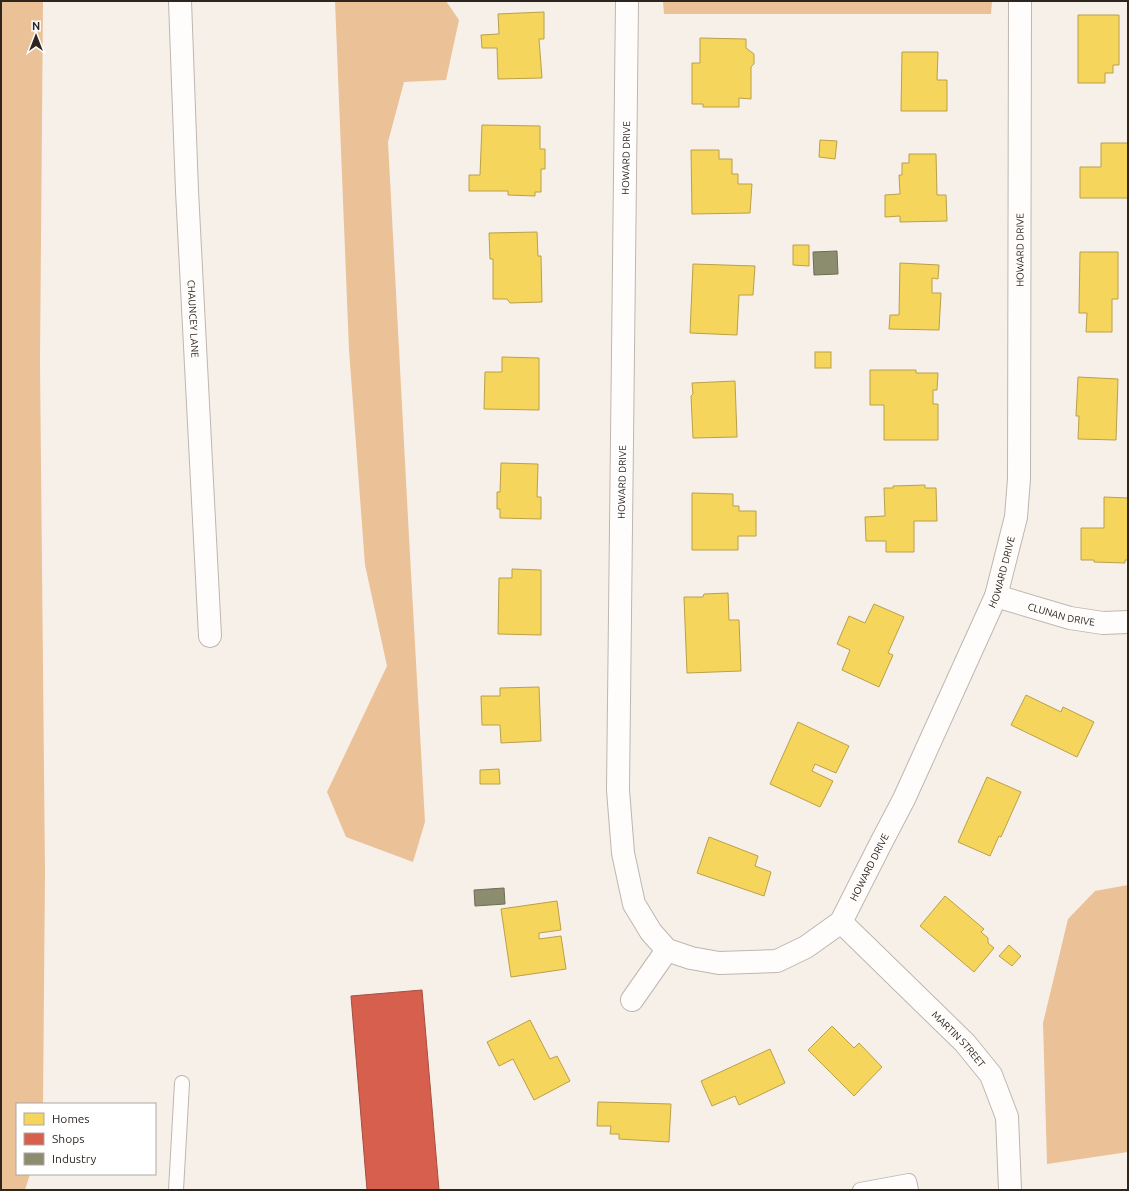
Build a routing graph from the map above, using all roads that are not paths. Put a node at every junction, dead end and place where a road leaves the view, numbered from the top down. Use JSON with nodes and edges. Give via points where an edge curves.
{"nodes":[{"id":1,"x":180,"y":1,"type":"edge"},
{"id":2,"x":627,"y":1,"type":"edge"},
{"id":3,"x":1020,"y":1,"type":"edge"},
{"id":4,"x":996,"y":596,"type":"junction"},
{"id":5,"x":1128,"y":622,"type":"edge"},
{"id":6,"x":210,"y":636,"type":"dead end"},
{"id":7,"x":841,"y":922,"type":"junction"},
{"id":8,"x":667,"y":950,"type":"junction"},
{"id":9,"x":632,"y":1000,"type":"dead end"},
{"id":10,"x":182,"y":1083,"type":"dead end"},
{"id":11,"x":176,"y":1190,"type":"edge"},
{"id":12,"x":860,"y":1190,"type":"edge"},
{"id":13,"x":911,"y":1190,"type":"edge"},
{"id":14,"x":1010,"y":1190,"type":"edge"}],
"edges":[{"from":1,"to":6,"type":"street","name":"CHAUNCEY LANE"},
{"from":2,"to":8,"type":"street","name":"HOWARD DRIVE","via":[[618,790],[623,853],[634,904],[651,932]]},
{"from":3,"to":4,"type":"street","name":"HOWARD DRIVE","via":[[1019,480],[1016,517]]},
{"from":4,"to":5,"type":"street","name":"CLUNAN DRIVE","via":[[1070,618],[1103,623]]},
{"from":4,"to":7,"type":"street","name":"HOWARD DRIVE","via":[[904,799]]},
{"from":7,"to":8,"type":"street","name":"HOWARD DRIVE","via":[[806,947],[777,961],[719,963]]},
{"from":7,"to":14,"type":"street","name":"MARTIN STREET","via":[[965,1043],[991,1075],[1007,1117]]},
{"from":8,"to":9,"type":"street"},
{"from":10,"to":11,"type":"lane"},
{"from":12,"to":13,"type":"lane","via":[[910,1181]]}]}
